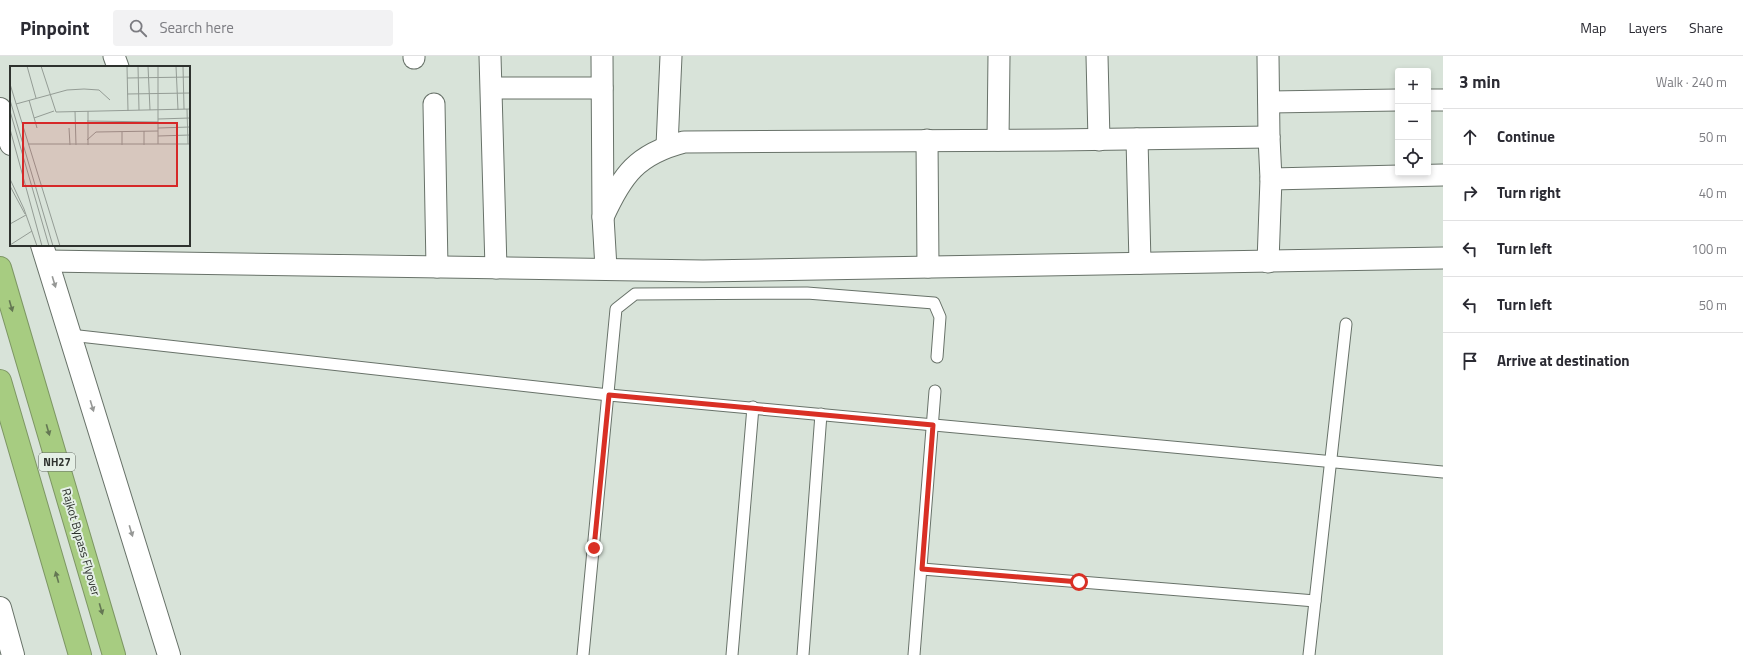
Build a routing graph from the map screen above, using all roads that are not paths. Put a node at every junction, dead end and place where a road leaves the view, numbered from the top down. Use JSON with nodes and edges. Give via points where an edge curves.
{"nodes":[{"id":1,"x":114,"y":56,"type":"edge"},
{"id":2,"x":490,"y":56,"type":"edge"},
{"id":3,"x":602,"y":56,"type":"edge"},
{"id":4,"x":671,"y":56,"type":"edge"},
{"id":5,"x":998,"y":56,"type":"edge"},
{"id":6,"x":1097,"y":56,"type":"edge"},
{"id":7,"x":1268,"y":56,"type":"edge"},
{"id":8,"x":118,"y":66,"type":"edge"},
{"id":9,"x":492,"y":88,"type":"junction"},
{"id":10,"x":602,"y":88,"type":"junction"},
{"id":11,"x":1395,"y":100,"type":"edge"},
{"id":12,"x":1431,"y":100,"type":"edge"},
{"id":13,"x":1443,"y":100,"type":"edge"},
{"id":14,"x":1269,"y":102,"type":"junction"},
{"id":15,"x":434,"y":104,"type":"dead end"},
{"id":16,"x":0,"y":109,"type":"edge"},
{"id":17,"x":1269,"y":137,"type":"junction"},
{"id":18,"x":1137,"y":139,"type":"junction"},
{"id":19,"x":927,"y":140,"type":"junction"},
{"id":20,"x":998,"y":140,"type":"junction"},
{"id":21,"x":1099,"y":140,"type":"junction"},
{"id":22,"x":10,"y":141,"type":"edge"},
{"id":23,"x":667,"y":146,"type":"junction"},
{"id":24,"x":1443,"y":175,"type":"edge"},
{"id":25,"x":1271,"y":179,"type":"junction"},
{"id":26,"x":603,"y":217,"type":"junction"},
{"id":27,"x":45,"y":253,"type":"edge"},
{"id":28,"x":1443,"y":258,"type":"edge"},
{"id":29,"x":1268,"y":262,"type":"junction"},
{"id":30,"x":1140,"y":263,"type":"junction"},
{"id":31,"x":437,"y":267,"type":"junction"},
{"id":32,"x":928,"y":267,"type":"junction"},
{"id":33,"x":0,"y":268,"type":"edge"},
{"id":34,"x":496,"y":268,"type":"junction"},
{"id":35,"x":606,"y":268,"type":"junction"},
{"id":36,"x":1346,"y":324,"type":"dead end"},
{"id":37,"x":70,"y":335,"type":"junction"},
{"id":38,"x":937,"y":357,"type":"dead end"},
{"id":39,"x":0,"y":381,"type":"edge"},
{"id":40,"x":935,"y":391,"type":"dead end"},
{"id":41,"x":609,"y":395,"type":"junction"},
{"id":42,"x":753,"y":407,"type":"junction"},
{"id":43,"x":821,"y":414,"type":"junction"},
{"id":44,"x":933,"y":425,"type":"junction"},
{"id":45,"x":1330,"y":463,"type":"junction"},
{"id":46,"x":1443,"y":472,"type":"edge"},
{"id":47,"x":922,"y":569,"type":"junction"},
{"id":48,"x":1315,"y":601,"type":"junction"},
{"id":49,"x":0,"y":608,"type":"edge"},
{"id":50,"x":13,"y":655,"type":"edge"},
{"id":51,"x":80,"y":655,"type":"edge"},
{"id":52,"x":114,"y":655,"type":"edge"},
{"id":53,"x":169,"y":655,"type":"edge"},
{"id":54,"x":584,"y":655,"type":"edge"},
{"id":55,"x":732,"y":655,"type":"edge"},
{"id":56,"x":803,"y":655,"type":"edge"},
{"id":57,"x":914,"y":655,"type":"edge"},
{"id":58,"x":1309,"y":655,"type":"edge"}],
"edges":[{"from":1,"to":8,"type":"street"},
{"from":2,"to":9,"type":"street"},
{"from":3,"to":10,"type":"street"},
{"from":4,"to":23,"type":"street"},
{"from":5,"to":20,"type":"street"},
{"from":6,"to":21,"type":"street"},
{"from":7,"to":14,"type":"street"},
{"from":9,"to":10,"type":"street"},
{"from":9,"to":34,"type":"street"},
{"from":10,"to":26,"type":"street"},
{"from":11,"to":14,"type":"street"},
{"from":12,"to":13,"type":"street"},
{"from":14,"to":17,"type":"street"},
{"from":15,"to":31,"type":"street"},
{"from":16,"to":22,"type":"street"},
{"from":17,"to":18,"type":"street"},
{"from":17,"to":25,"type":"street"},
{"from":18,"to":21,"type":"street"},
{"from":18,"to":30,"type":"street"},
{"from":19,"to":20,"type":"street"},
{"from":19,"to":23,"type":"street","via":[[684,142]]},
{"from":19,"to":32,"type":"street"},
{"from":20,"to":21,"type":"street"},
{"from":23,"to":26,"type":"street","via":[[642,159],[625,177]]},
{"from":24,"to":25,"type":"street"},
{"from":25,"to":29,"type":"street"},
{"from":26,"to":35,"type":"street"},
{"from":27,"to":31,"type":"street"},
{"from":27,"to":37,"type":"street","one_way":true},
{"from":28,"to":29,"type":"street"},
{"from":29,"to":30,"type":"street"},
{"from":30,"to":32,"type":"street"},
{"from":31,"to":34,"type":"street"},
{"from":32,"to":35,"type":"street","via":[[703,271]]},
{"from":33,"to":52,"type":"highway","name":"Rajkot Bypass Flyover","number":"NH27","one_way":true},
{"from":34,"to":35,"type":"street"},
{"from":36,"to":45,"type":"lane"},
{"from":37,"to":41,"type":"lane"},
{"from":37,"to":53,"type":"street","one_way":true},
{"from":38,"to":41,"type":"lane","via":[[940,317],[934,303],[808,293],[634,294],[616,309]]},
{"from":51,"to":39,"type":"highway","number":"NH27","one_way":true},
{"from":40,"to":44,"type":"lane"},
{"from":41,"to":42,"type":"lane"},
{"from":41,"to":54,"type":"lane"},
{"from":42,"to":43,"type":"lane"},
{"from":42,"to":55,"type":"lane"},
{"from":43,"to":44,"type":"lane"},
{"from":43,"to":56,"type":"lane"},
{"from":44,"to":45,"type":"lane"},
{"from":44,"to":47,"type":"lane"},
{"from":45,"to":46,"type":"lane"},
{"from":45,"to":48,"type":"lane"},
{"from":47,"to":48,"type":"lane"},
{"from":47,"to":57,"type":"lane"},
{"from":48,"to":58,"type":"lane"},
{"from":49,"to":50,"type":"street"}]}
